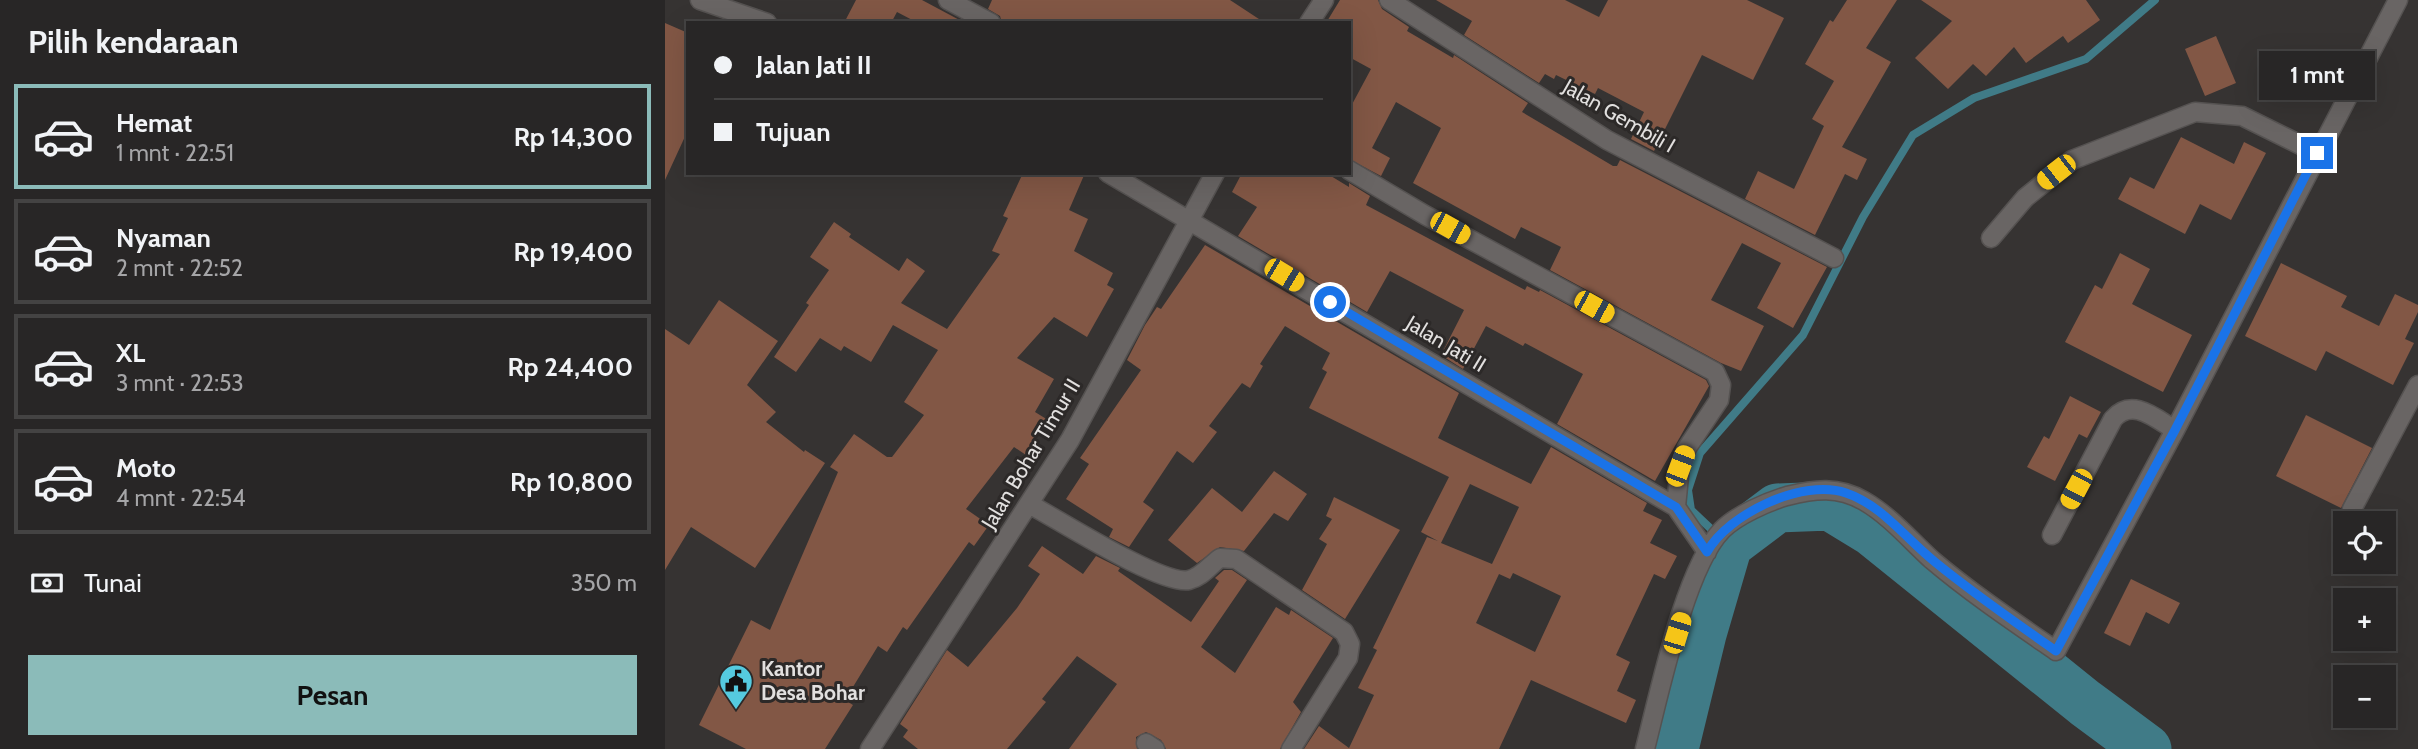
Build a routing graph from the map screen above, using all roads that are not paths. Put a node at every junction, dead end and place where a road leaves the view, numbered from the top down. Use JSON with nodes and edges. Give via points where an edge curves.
{"nodes":[{"id":1,"x":700,"y":0,"type":"edge"},
{"id":2,"x":948,"y":0,"type":"edge"},
{"id":3,"x":1324,"y":0,"type":"edge"},
{"id":4,"x":1389,"y":0,"type":"edge"},
{"id":5,"x":2397,"y":0,"type":"edge"},
{"id":6,"x":761,"y":21,"type":"edge"},
{"id":7,"x":987,"y":21,"type":"edge"},
{"id":8,"x":1310,"y":21,"type":"edge"},
{"id":9,"x":2317,"y":153,"type":"junction"},
{"id":10,"x":1351,"y":171,"type":"edge"},
{"id":11,"x":1112,"y":175,"type":"edge"},
{"id":12,"x":1214,"y":175,"type":"edge"},
{"id":13,"x":1192,"y":220,"type":"junction"},
{"id":14,"x":1991,"y":238,"type":"dead end"},
{"id":15,"x":1834,"y":258,"type":"dead end"},
{"id":16,"x":2418,"y":385,"type":"edge"},
{"id":17,"x":2175,"y":430,"type":"junction"},
{"id":18,"x":1029,"y":504,"type":"junction"},
{"id":19,"x":1676,"y":507,"type":"junction"},
{"id":20,"x":2352,"y":509,"type":"dead end"},
{"id":21,"x":2052,"y":535,"type":"dead end"},
{"id":22,"x":1715,"y":540,"type":"junction"},
{"id":23,"x":870,"y":749,"type":"edge"},
{"id":24,"x":1291,"y":749,"type":"edge"},
{"id":25,"x":1645,"y":749,"type":"edge"}],
"edges":[{"from":1,"to":6,"type":"street"},
{"from":2,"to":7,"type":"street"},
{"from":3,"to":8,"type":"street"},
{"from":4,"to":15,"type":"street","name":"Jalan Gembili I","via":[[1607,140]]},
{"from":5,"to":9,"type":"street"},
{"from":9,"to":14,"type":"street","via":[[2242,116],[2195,112],[2072,160],[2025,198]]},
{"from":9,"to":17,"type":"street"},
{"from":10,"to":19,"type":"street","via":[[1715,372],[1721,385],[1719,400],[1684,457]]},
{"from":11,"to":13,"type":"street","name":"Jalan Jati II"},
{"from":12,"to":13,"type":"street","name":"Jalan Bohar Timur II"},
{"from":13,"to":18,"type":"street","name":"Jalan Bohar Timur II","via":[[1070,440]]},
{"from":13,"to":19,"type":"street","name":"Jalan Jati II"},
{"from":16,"to":20,"type":"street"},
{"from":17,"to":21,"type":"street","via":[[2141,410],[2120,410]]},
{"from":17,"to":22,"type":"street","via":[[2056,651],[1933,561],[1883,514],[1846,492],[1812,490],[1780,498]]},
{"from":18,"to":23,"type":"street","name":"Jalan Bohar Timur II"},
{"from":18,"to":24,"type":"street","via":[[1151,571],[1179,581],[1199,576],[1220,558],[1236,559],[1343,632],[1350,644],[1348,658]]},
{"from":19,"to":22,"type":"street"},
{"from":22,"to":25,"type":"street","via":[[1693,581]]}]}
